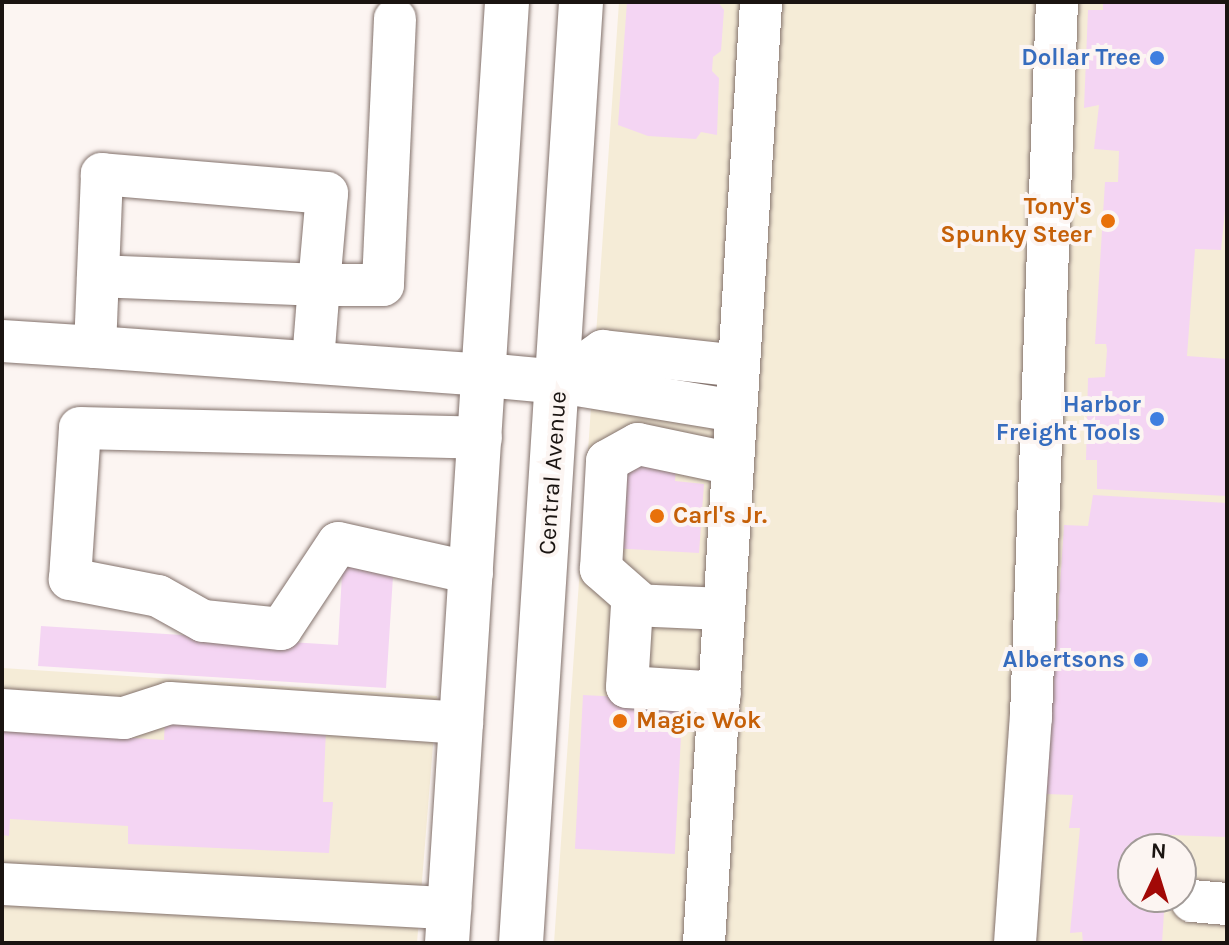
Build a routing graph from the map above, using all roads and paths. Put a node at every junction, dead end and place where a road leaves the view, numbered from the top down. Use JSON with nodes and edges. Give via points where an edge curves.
{"nodes":[{"id":1,"x":507,"y":2,"type":"edge"},
{"id":2,"x":581,"y":2,"type":"edge"},
{"id":3,"x":761,"y":2,"type":"edge"},
{"id":4,"x":1047,"y":3,"type":"edge"},
{"id":5,"x":395,"y":19,"type":"dead end"},
{"id":6,"x":98,"y":276,"type":"junction"},
{"id":7,"x":319,"y":285,"type":"junction"},
{"id":8,"x":2,"y":341,"type":"edge"},
{"id":9,"x":95,"y":347,"type":"junction"},
{"id":10,"x":313,"y":361,"type":"junction"},
{"id":11,"x":738,"y":366,"type":"junction"},
{"id":12,"x":485,"y":375,"type":"junction"},
{"id":13,"x":559,"y":382,"type":"junction"},
{"id":14,"x":736,"y":411,"type":"junction"},
{"id":15,"x":481,"y":438,"type":"junction"},
{"id":16,"x":733,"y":464,"type":"junction"},
{"id":17,"x":472,"y":573,"type":"junction"},
{"id":18,"x":642,"y":605,"type":"junction"},
{"id":19,"x":724,"y":609,"type":"junction"},
{"id":20,"x":720,"y":693,"type":"junction"},
{"id":21,"x":2,"y":710,"type":"edge"},
{"id":22,"x":462,"y":723,"type":"junction"},
{"id":23,"x":2,"y":884,"type":"edge"},
{"id":24,"x":449,"y":926,"type":"edge"},
{"id":25,"x":521,"y":943,"type":"edge"},
{"id":26,"x":704,"y":943,"type":"edge"},
{"id":27,"x":1015,"y":943,"type":"edge"}],
"edges":[{"from":1,"to":12,"type":"main road"},
{"from":2,"to":13,"type":"main road","name":"Central Avenue"},
{"from":3,"to":11,"type":"lane"},
{"from":4,"to":27,"type":"lane","via":[[1031,717]]},
{"from":5,"to":7,"type":"lane","via":[[383,285]]},
{"from":6,"to":7,"type":"lane"},
{"from":6,"to":7,"type":"lane","via":[[102,174],[327,193]]},
{"from":6,"to":9,"type":"lane"},
{"from":7,"to":10,"type":"lane"},
{"from":8,"to":9,"type":"lane"},
{"from":9,"to":10,"type":"lane"},
{"from":10,"to":12,"type":"lane"},
{"from":11,"to":13,"type":"lane","via":[[603,351]]},
{"from":11,"to":14,"type":"lane"},
{"from":12,"to":13,"type":"main road"},
{"from":12,"to":15,"type":"main road"},
{"from":13,"to":14,"type":"lane"},
{"from":13,"to":25,"type":"main road","name":"Central Avenue"},
{"from":14,"to":16,"type":"lane"},
{"from":15,"to":17,"type":"main road"},
{"from":15,"to":17,"type":"lane","via":[[80,428],[70,579],[158,596],[203,621],[281,629],[338,543]]},
{"from":16,"to":18,"type":"lane","via":[[638,444],[607,461],[601,569]]},
{"from":16,"to":19,"type":"lane"},
{"from":17,"to":22,"type":"main road"},
{"from":18,"to":19,"type":"lane"},
{"from":18,"to":20,"type":"lane","via":[[632,605],[627,687]]},
{"from":19,"to":20,"type":"lane"},
{"from":20,"to":26,"type":"lane"},
{"from":21,"to":22,"type":"lane","via":[[124,718],[170,703]]},
{"from":22,"to":24,"type":"main road"},
{"from":23,"to":24,"type":"lane"}]}
